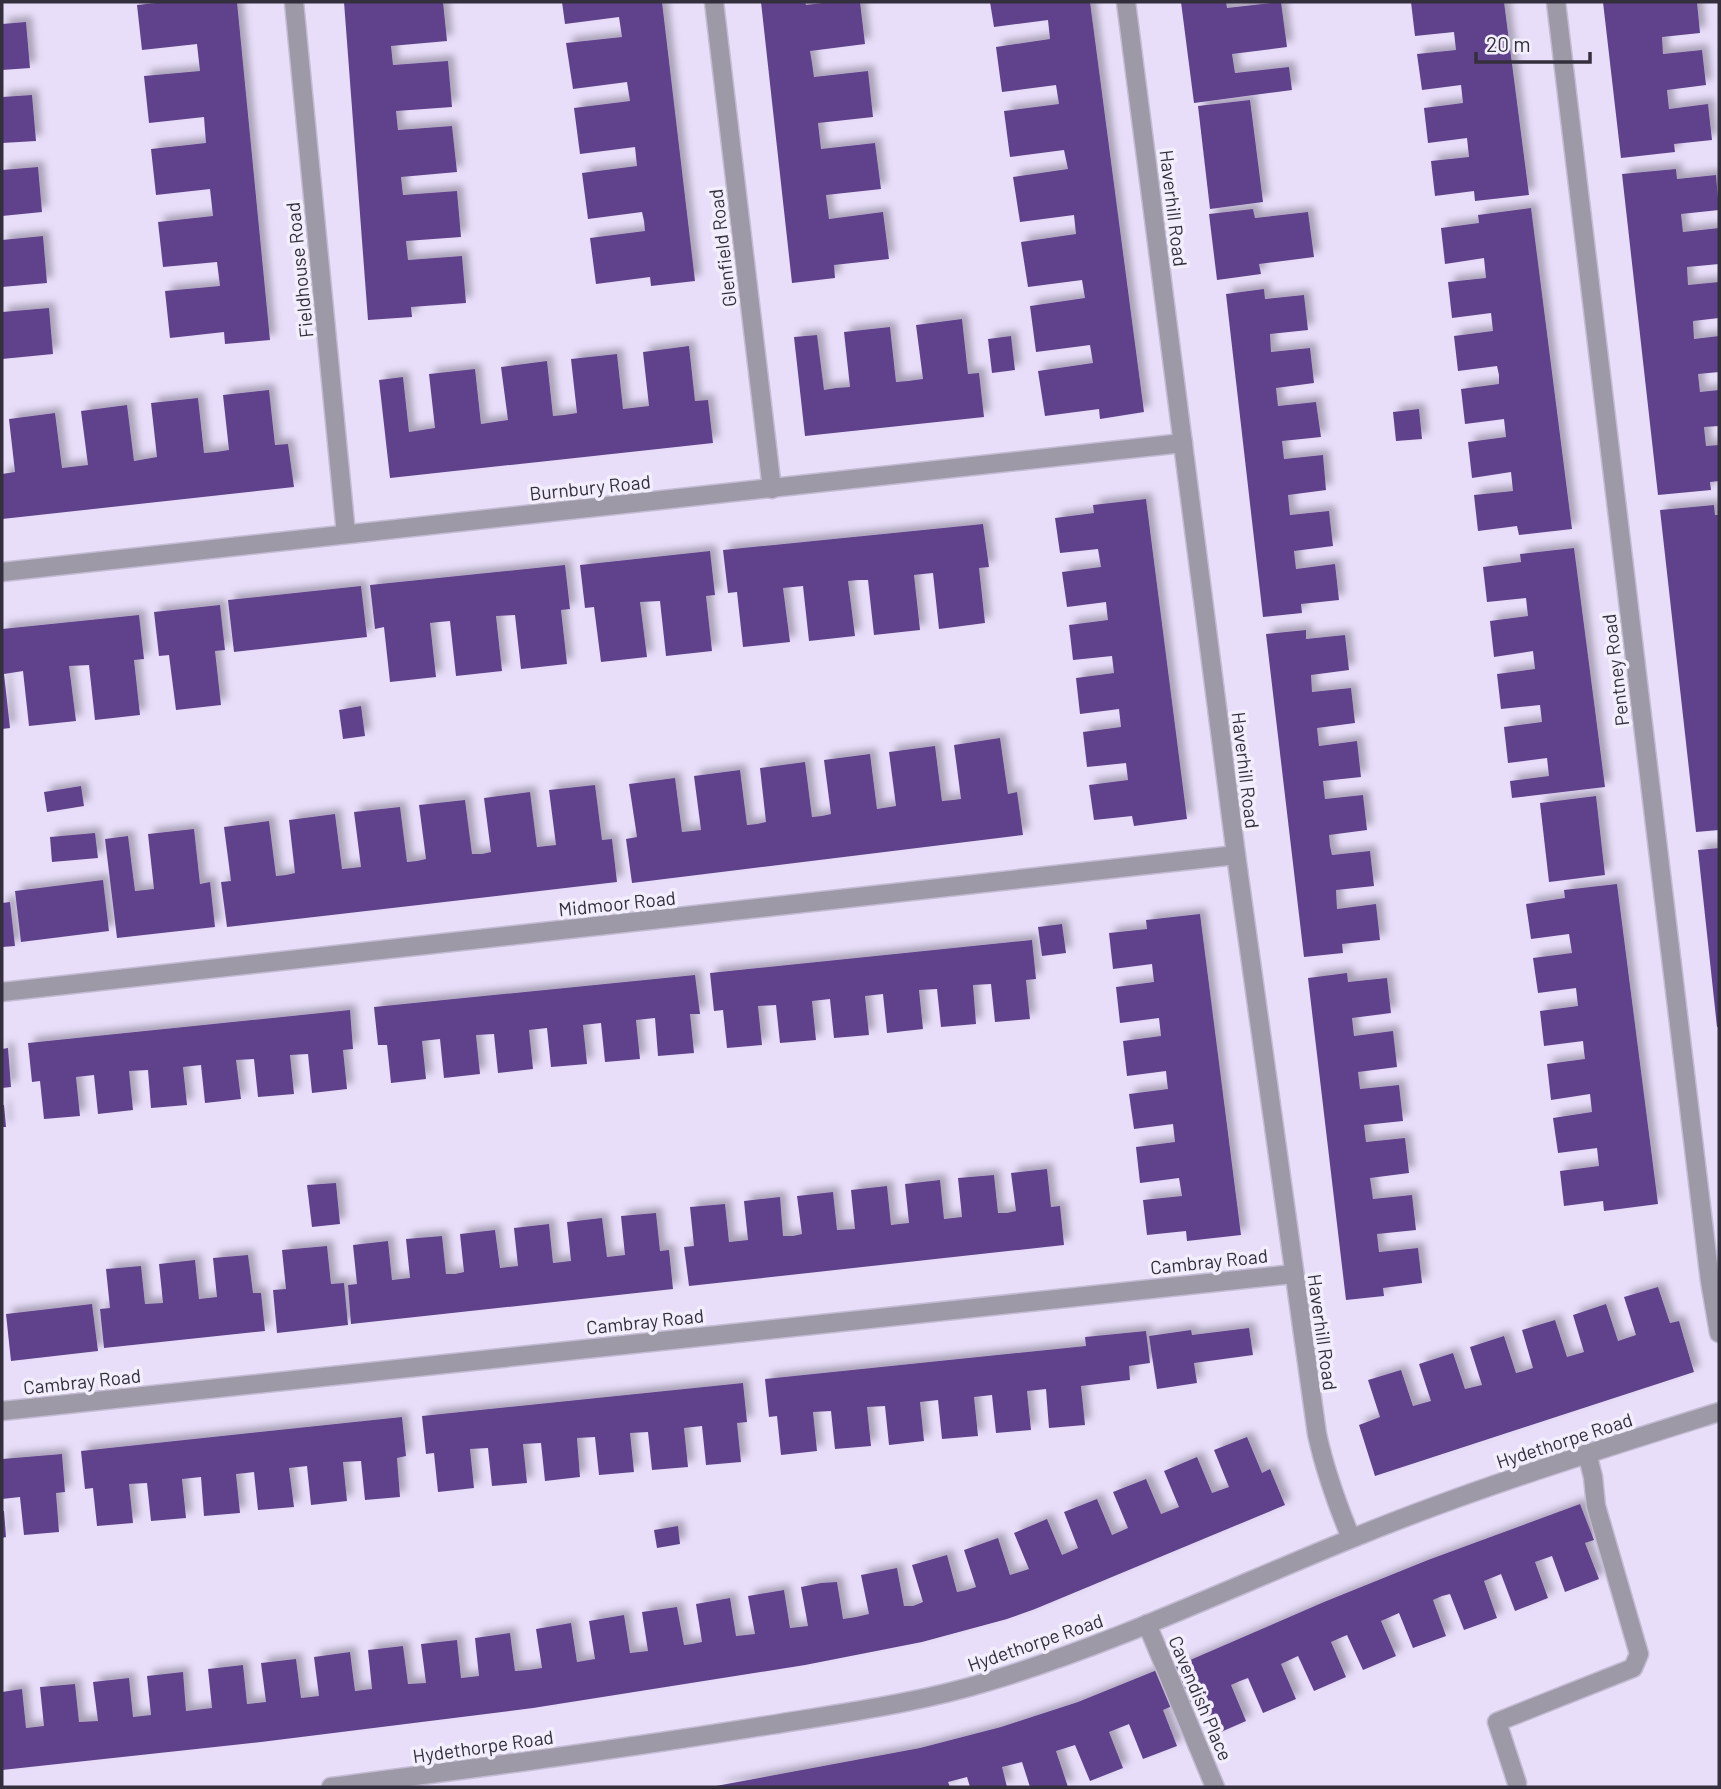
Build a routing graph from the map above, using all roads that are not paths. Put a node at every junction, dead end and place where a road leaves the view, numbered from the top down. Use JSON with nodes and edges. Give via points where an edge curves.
{"nodes":[{"id":1,"x":294,"y":2,"type":"edge"},
{"id":2,"x":714,"y":2,"type":"edge"},
{"id":3,"x":1126,"y":2,"type":"edge"},
{"id":4,"x":1556,"y":2,"type":"edge"},
{"id":5,"x":1183,"y":443,"type":"junction"},
{"id":6,"x":772,"y":489,"type":"junction"},
{"id":7,"x":346,"y":534,"type":"junction"},
{"id":8,"x":2,"y":572,"type":"edge"},
{"id":9,"x":1236,"y":855,"type":"junction"},
{"id":10,"x":2,"y":992,"type":"edge"},
{"id":11,"x":1293,"y":1274,"type":"junction"},
{"id":12,"x":1719,"y":1333,"type":"edge"},
{"id":13,"x":2,"y":1411,"type":"edge"},
{"id":14,"x":1719,"y":1412,"type":"edge"},
{"id":15,"x":1587,"y":1453,"type":"junction"},
{"id":16,"x":1351,"y":1538,"type":"junction"},
{"id":17,"x":1147,"y":1624,"type":"junction"},
{"id":18,"x":1517,"y":1783,"type":"dead end"},
{"id":19,"x":331,"y":1787,"type":"edge"},
{"id":20,"x":1215,"y":1787,"type":"edge"}],
"edges":[{"from":1,"to":7,"type":"street","name":"Fieldhouse Road"},
{"from":2,"to":6,"type":"street","name":"Glenfield Road"},
{"from":3,"to":5,"type":"street","name":"Haverhill Road"},
{"from":4,"to":12,"type":"street","name":"Pentney Road"},
{"from":5,"to":6,"type":"street","name":"Burnbury Road"},
{"from":5,"to":9,"type":"street","name":"Haverhill Road"},
{"from":6,"to":7,"type":"street","name":"Burnbury Road"},
{"from":7,"to":8,"type":"street","name":"Burnbury Road"},
{"from":9,"to":10,"type":"street","name":"Midmoor Road"},
{"from":9,"to":11,"type":"street","name":"Haverhill Road"},
{"from":11,"to":13,"type":"street","name":"Cambray Road"},
{"from":11,"to":16,"type":"street","name":"Haverhill Road","via":[[1323,1463]]},
{"from":14,"to":15,"type":"street","name":"Hydethorpe Road"},
{"from":15,"to":16,"type":"street","name":"Hydethorpe Road"},
{"from":15,"to":18,"type":"street","via":[[1596,1506],[1639,1654],[1633,1668],[1497,1722]]},
{"from":16,"to":17,"type":"street","name":"Hydethorpe Road"},
{"from":17,"to":19,"type":"street","name":"Hydethorpe Road","via":[[1044,1664],[934,1696],[664,1742]]},
{"from":17,"to":20,"type":"street","name":"Cavendish Place"}]}
